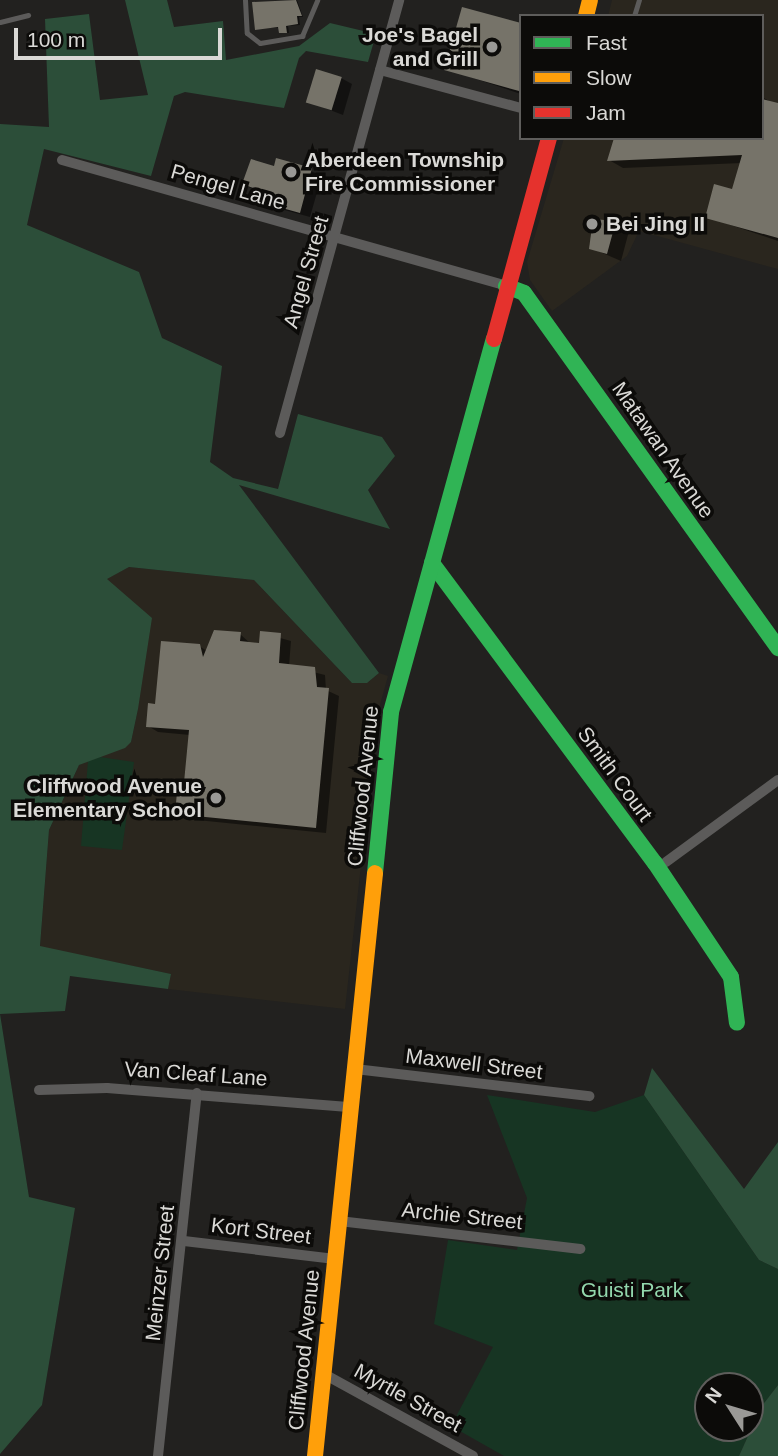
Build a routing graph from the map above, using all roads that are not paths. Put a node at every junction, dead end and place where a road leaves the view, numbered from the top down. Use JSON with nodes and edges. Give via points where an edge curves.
{"nodes":[{"id":1,"x":245,"y":0,"type":"edge"},
{"id":2,"x":317,"y":0,"type":"edge"},
{"id":3,"x":399,"y":0,"type":"edge"},
{"id":4,"x":28,"y":15,"type":"dead end"},
{"id":5,"x":0,"y":22,"type":"edge"},
{"id":6,"x":380,"y":70,"type":"junction"},
{"id":7,"x":519,"y":107,"type":"edge"},
{"id":8,"x":547,"y":140,"type":"edge"},
{"id":9,"x":62,"y":160,"type":"dead end"},
{"id":10,"x":336,"y":238,"type":"junction"},
{"id":11,"x":506,"y":286,"type":"junction"},
{"id":12,"x":280,"y":433,"type":"dead end"},
{"id":13,"x":432,"y":563,"type":"junction"},
{"id":14,"x":778,"y":648,"type":"edge"},
{"id":15,"x":778,"y":780,"type":"edge"},
{"id":16,"x":666,"y":862,"type":"dead end"},
{"id":17,"x":737,"y":1023,"type":"dead end"},
{"id":18,"x":355,"y":1069,"type":"junction"},
{"id":19,"x":39,"y":1090,"type":"dead end"},
{"id":20,"x":197,"y":1093,"type":"junction"},
{"id":21,"x":589,"y":1096,"type":"dead end"},
{"id":22,"x":351,"y":1107,"type":"junction"},
{"id":23,"x":339,"y":1221,"type":"junction"},
{"id":24,"x":184,"y":1241,"type":"junction"},
{"id":25,"x":580,"y":1249,"type":"dead end"},
{"id":26,"x":335,"y":1259,"type":"junction"},
{"id":27,"x":324,"y":1374,"type":"junction"},
{"id":28,"x":158,"y":1456,"type":"edge"},
{"id":29,"x":314,"y":1456,"type":"edge"},
{"id":30,"x":473,"y":1456,"type":"edge"}],
"edges":[{"from":1,"to":2,"type":"lane","via":[[247,33],[260,43],[302,36]]},
{"from":3,"to":6,"type":"street","name":"Angel Street"},
{"from":4,"to":5,"type":"lane"},
{"from":6,"to":7,"type":"street"},
{"from":6,"to":10,"type":"street","name":"Angel Street"},
{"from":8,"to":11,"type":"main road","name":"Cliffwood Avenue"},
{"from":9,"to":10,"type":"street","name":"Pengel Lane"},
{"from":10,"to":11,"type":"street","name":"Pengel Lane"},
{"from":10,"to":12,"type":"street","name":"Angel Street"},
{"from":11,"to":13,"type":"main road","name":"Cliffwood Avenue"},
{"from":11,"to":14,"type":"main road","name":"Matawan Avenue","via":[[524,293]]},
{"from":13,"to":17,"type":"main road","name":"Smith Court","via":[[655,863],[731,977]]},
{"from":13,"to":18,"type":"main road","name":"Cliffwood Avenue","via":[[391,712]]},
{"from":15,"to":16,"type":"street"},
{"from":18,"to":21,"type":"street","name":"Maxwell Street"},
{"from":18,"to":22,"type":"main road","name":"Cliffwood Avenue"},
{"from":19,"to":20,"type":"street","name":"Van Cleaf Lane"},
{"from":20,"to":22,"type":"street","name":"Van Cleaf Lane"},
{"from":20,"to":24,"type":"street","name":"Meinzer Street"},
{"from":22,"to":23,"type":"main road","name":"Cliffwood Avenue"},
{"from":23,"to":25,"type":"street","name":"Archie Street"},
{"from":23,"to":26,"type":"main road","name":"Cliffwood Avenue"},
{"from":24,"to":26,"type":"street","name":"Kort Street"},
{"from":24,"to":28,"type":"street","name":"Meinzer Street"},
{"from":26,"to":27,"type":"main road","name":"Cliffwood Avenue"},
{"from":27,"to":29,"type":"main road","name":"Cliffwood Avenue"},
{"from":27,"to":30,"type":"street","name":"Myrtle Street"}]}
